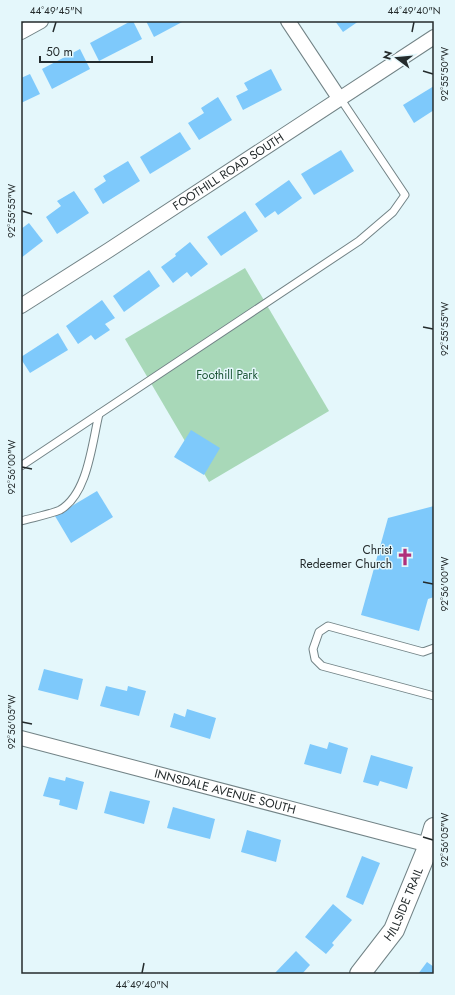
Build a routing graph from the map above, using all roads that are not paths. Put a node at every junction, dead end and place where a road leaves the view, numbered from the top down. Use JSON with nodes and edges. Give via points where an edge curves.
{"nodes":[{"id":1,"x":41,"y":21,"type":"edge"},
{"id":2,"x":288,"y":21,"type":"edge"},
{"id":3,"x":21,"y":32,"type":"edge"},
{"id":4,"x":434,"y":37,"type":"edge"},
{"id":5,"x":339,"y":98,"type":"junction"},
{"id":6,"x":21,"y":306,"type":"edge"},
{"id":7,"x":99,"y":414,"type":"junction"},
{"id":8,"x":21,"y":466,"type":"edge"},
{"id":9,"x":21,"y":521,"type":"edge"},
{"id":10,"x":434,"y":648,"type":"edge"},
{"id":11,"x":434,"y":696,"type":"edge"},
{"id":12,"x":21,"y":738,"type":"edge"},
{"id":13,"x":432,"y":836,"type":"edge"},
{"id":14,"x":360,"y":974,"type":"edge"}],
"edges":[{"from":1,"to":3,"type":"street"},
{"from":2,"to":5,"type":"street"},
{"from":4,"to":5,"type":"street","name":"FOOTHILL ROAD SOUTH"},
{"from":5,"to":6,"type":"street","name":"FOOTHILL ROAD SOUTH"},
{"from":5,"to":7,"type":"lane","via":[[405,195],[393,212],[359,241]]},
{"from":7,"to":8,"type":"lane"},
{"from":7,"to":9,"type":"lane","via":[[86,471],[72,500],[60,510]]},
{"from":10,"to":11,"type":"lane","via":[[423,652],[328,626],[319,632],[314,649],[315,659],[322,666]]},
{"from":12,"to":13,"type":"street","name":"INNSDALE AVENUE SOUTH"},
{"from":13,"to":14,"type":"street","name":"HILLSIDE TRAIL","via":[[394,930]]}]}
